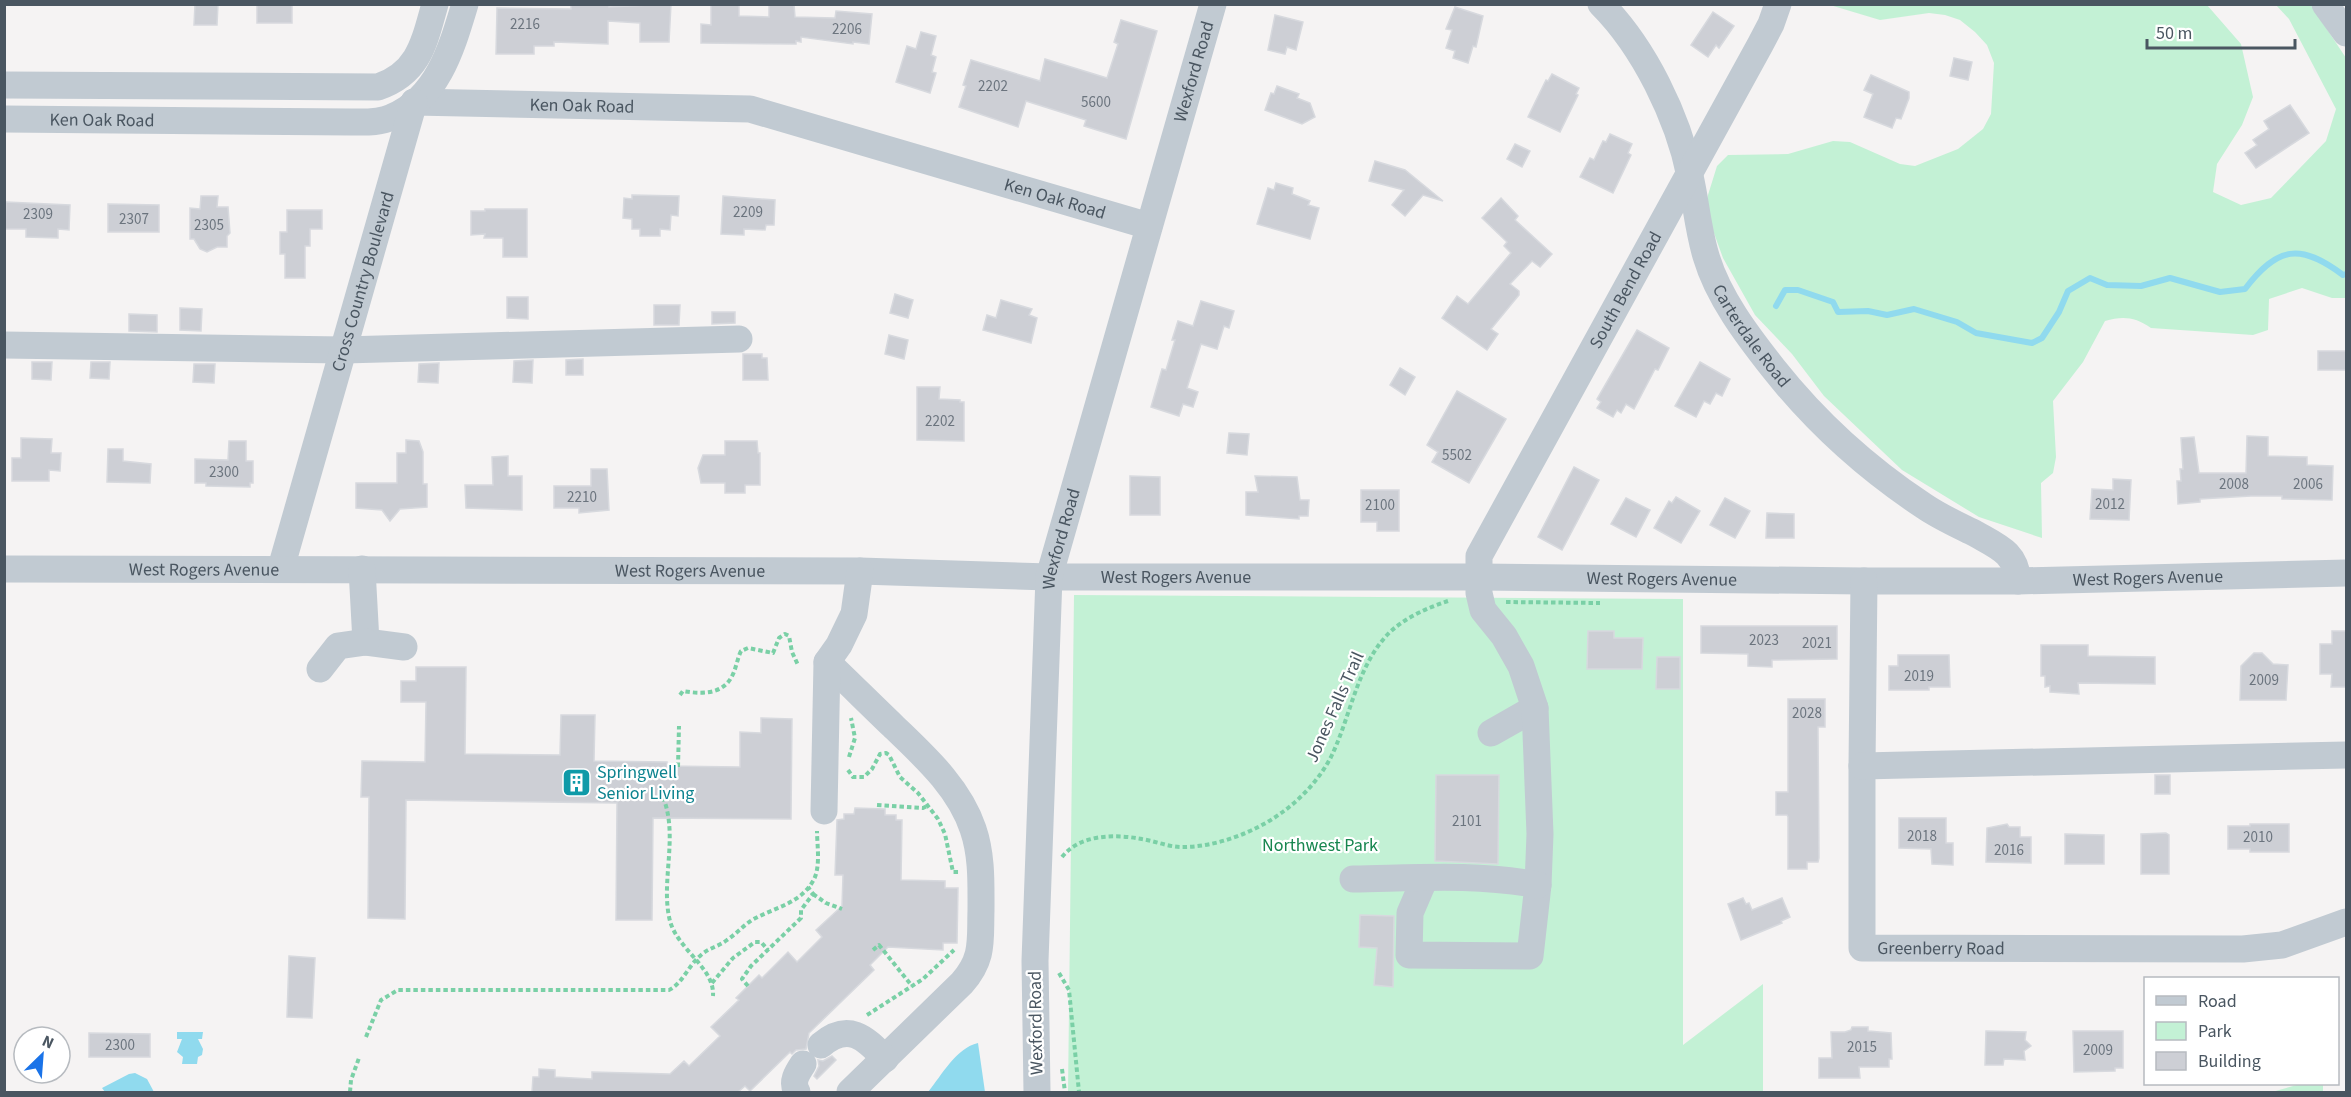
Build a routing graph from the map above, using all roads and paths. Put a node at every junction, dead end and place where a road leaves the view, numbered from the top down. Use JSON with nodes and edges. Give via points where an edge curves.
{"nodes":[{"id":1,"x":435,"y":4,"type":"edge"},
{"id":2,"x":465,"y":4,"type":"edge"},
{"id":3,"x":1213,"y":4,"type":"edge"},
{"id":4,"x":1601,"y":4,"type":"edge"},
{"id":5,"x":1778,"y":4,"type":"edge"},
{"id":6,"x":2325,"y":4,"type":"edge"},
{"id":7,"x":2346,"y":33,"type":"edge"},
{"id":8,"x":395,"y":81,"type":"junction"},
{"id":9,"x":4,"y":85,"type":"edge"},
{"id":10,"x":414,"y":102,"type":"junction"},
{"id":11,"x":4,"y":119,"type":"edge"},
{"id":12,"x":1690,"y":173,"type":"junction"},
{"id":13,"x":1149,"y":226,"type":"junction"},
{"id":14,"x":739,"y":339,"type":"dead end"},
{"id":15,"x":4,"y":345,"type":"edge"},
{"id":16,"x":344,"y":350,"type":"junction"},
{"id":17,"x":4,"y":568,"type":"edge"},
{"id":18,"x":281,"y":568,"type":"junction"},
{"id":19,"x":362,"y":569,"type":"junction"},
{"id":20,"x":860,"y":571,"type":"junction"},
{"id":21,"x":2346,"y":573,"type":"edge"},
{"id":22,"x":1048,"y":577,"type":"junction"},
{"id":23,"x":1479,"y":577,"type":"junction"},
{"id":24,"x":1864,"y":581,"type":"junction"},
{"id":25,"x":2018,"y":581,"type":"junction"},
{"id":26,"x":1453,"y":599,"type":"dead end"},
{"id":27,"x":366,"y":642,"type":"junction"},
{"id":28,"x":404,"y":647,"type":"dead end"},
{"id":29,"x":827,"y":662,"type":"junction"},
{"id":30,"x":798,"y":665,"type":"dead end"},
{"id":31,"x":320,"y":669,"type":"dead end"},
{"id":32,"x":680,"y":695,"type":"dead end"},
{"id":33,"x":1535,"y":708,"type":"junction"},
{"id":34,"x":848,"y":710,"type":"dead end"},
{"id":35,"x":679,"y":726,"type":"dead end"},
{"id":36,"x":1491,"y":733,"type":"dead end"},
{"id":37,"x":2346,"y":755,"type":"edge"},
{"id":38,"x":678,"y":766,"type":"dead end"},
{"id":39,"x":1862,"y":766,"type":"junction"},
{"id":40,"x":663,"y":797,"type":"dead end"},
{"id":41,"x":876,"y":805,"type":"dead end"},
{"id":42,"x":929,"y":805,"type":"junction"},
{"id":43,"x":824,"y":811,"type":"joint"},
{"id":44,"x":1060,"y":859,"type":"dead end"},
{"id":45,"x":967,"y":872,"type":"dead end"},
{"id":46,"x":1425,"y":878,"type":"junction"},
{"id":47,"x":1353,"y":879,"type":"dead end"},
{"id":48,"x":1538,"y":885,"type":"junction"},
{"id":49,"x":808,"y":887,"type":"junction"},
{"id":50,"x":813,"y":894,"type":"junction"},
{"id":51,"x":842,"y":909,"type":"dead end"},
{"id":52,"x":2346,"y":922,"type":"edge"},
{"id":53,"x":956,"y":949,"type":"dead end"},
{"id":54,"x":768,"y":950,"type":"junction"},
{"id":55,"x":873,"y":950,"type":"dead end"},
{"id":56,"x":695,"y":960,"type":"junction"},
{"id":57,"x":1055,"y":976,"type":"dead end"},
{"id":58,"x":712,"y":983,"type":"junction"},
{"id":59,"x":912,"y":986,"type":"junction"},
{"id":60,"x":748,"y":987,"type":"dead end"},
{"id":61,"x":714,"y":996,"type":"dead end"},
{"id":62,"x":859,"y":1020,"type":"dead end"},
{"id":63,"x":366,"y":1037,"type":"dead end"},
{"id":64,"x":821,"y":1045,"type":"dead end"},
{"id":65,"x":359,"y":1058,"type":"dead end"},
{"id":66,"x":885,"y":1059,"type":"junction"},
{"id":67,"x":802,"y":1064,"type":"dead end"},
{"id":68,"x":1061,"y":1065,"type":"dead end"},
{"id":69,"x":351,"y":1092,"type":"edge"},
{"id":70,"x":797,"y":1092,"type":"edge"},
{"id":71,"x":850,"y":1092,"type":"edge"},
{"id":72,"x":1037,"y":1092,"type":"edge"},
{"id":73,"x":1065,"y":1092,"type":"edge"},
{"id":74,"x":1079,"y":1092,"type":"edge"}],
"edges":[{"from":1,"to":8,"type":"street","via":[[425,42],[410,67]]},
{"from":2,"to":10,"type":"street","name":"Cross Country Boulevard","via":[[442,69]]},
{"from":3,"to":13,"type":"street","name":"Wexford Road"},
{"from":4,"to":12,"type":"street","name":"Carterdale Road","via":[[1633,44],[1656,84],[1674,122]]},
{"from":5,"to":12,"type":"street","name":"South Bend Road","via":[[1771,24]]},
{"from":6,"to":7,"type":"street"},
{"from":8,"to":9,"type":"street","name":"Ken Oak Road","via":[[357,88]]},
{"from":8,"to":10,"type":"street"},
{"from":10,"to":11,"type":"street","name":"Ken Oak Road","via":[[392,118],[377,122]]},
{"from":10,"to":13,"type":"street","name":"Ken Oak Road","via":[[750,109]]},
{"from":10,"to":16,"type":"street","name":"Cross Country Boulevard"},
{"from":12,"to":23,"type":"street","name":"South Bend Road","via":[[1479,556]]},
{"from":12,"to":25,"type":"street","name":"Carterdale Road","via":[[1706,256],[1721,292],[1774,369],[1808,408],[1888,480],[1926,507],[2007,553],[2017,566]]},
{"from":13,"to":22,"type":"street","name":"Wexford Road"},
{"from":14,"to":16,"type":"street"},
{"from":15,"to":16,"type":"street"},
{"from":16,"to":18,"type":"street","name":"Cross Country Boulevard"},
{"from":17,"to":18,"type":"street","name":"West Rogers Avenue"},
{"from":18,"to":19,"type":"street","name":"West Rogers Avenue"},
{"from":19,"to":20,"type":"street","name":"West Rogers Avenue"},
{"from":19,"to":27,"type":"street"},
{"from":20,"to":22,"type":"street","name":"West Rogers Avenue"},
{"from":20,"to":29,"type":"street","via":[[854,614]]},
{"from":21,"to":25,"type":"street","name":"West Rogers Avenue"},
{"from":22,"to":23,"type":"street","name":"West Rogers Avenue"},
{"from":22,"to":72,"type":"street","name":"Wexford Road","via":[[1035,961]]},
{"from":23,"to":24,"type":"street","name":"West Rogers Avenue"},
{"from":23,"to":33,"type":"street","name":"South Bend Road","via":[[1483,610],[1521,666]]},
{"from":24,"to":25,"type":"street","name":"West Rogers Avenue"},
{"from":24,"to":39,"type":"street","name":"Greenberry Road"},
{"from":26,"to":44,"type":"path","name":"Jones Falls Trail","via":[[1405,621],[1375,650],[1331,757],[1305,793],[1275,817],[1258,828],[1201,845],[1181,847],[1140,839],[1089,839],[1076,843]]},
{"from":27,"to":28,"type":"street"},
{"from":27,"to":31,"type":"street","via":[[338,646]]},
{"from":29,"to":43,"type":"street"},
{"from":29,"to":66,"type":"street","via":[[951,786],[965,808],[979,853],[977,963]]},
{"from":30,"to":32,"type":"path","via":[[789,636],[784,634],[778,638],[773,654],[744,648],[722,687],[704,693],[683,691]]},
{"from":33,"to":36,"type":"street"},
{"from":33,"to":48,"type":"street","name":"South Bend Road"},
{"from":34,"to":42,"type":"path","via":[[855,730],[849,773],[864,777],[878,756],[886,753],[900,777]]},
{"from":35,"to":38,"type":"path"},
{"from":37,"to":39,"type":"street"},
{"from":39,"to":52,"type":"street","name":"Greenberry Road","via":[[1862,948],[2243,949],[2282,945]]},
{"from":40,"to":56,"type":"path","via":[[670,818],[670,920],[680,943]]},
{"from":41,"to":42,"type":"path"},
{"from":42,"to":45,"type":"path","via":[[945,834],[953,872]]},
{"from":43,"to":49,"type":"path","via":[[817,816],[816,874]]},
{"from":46,"to":47,"type":"street"},
{"from":46,"to":48,"type":"street","via":[[1509,879]]},
{"from":46,"to":48,"type":"street","name":"South Bend Road","via":[[1410,914],[1409,955],[1530,956]]},
{"from":49,"to":50,"type":"path"},
{"from":49,"to":56,"type":"path","via":[[790,903],[753,920]]},
{"from":50,"to":51,"type":"path"},
{"from":50,"to":54,"type":"path","via":[[801,910],[801,918]]},
{"from":53,"to":59,"type":"path"},
{"from":54,"to":58,"type":"path","via":[[761,942],[755,942],[733,958]]},
{"from":54,"to":60,"type":"path","via":[[742,979]]},
{"from":55,"to":59,"type":"path","via":[[879,945]]},
{"from":56,"to":58,"type":"path"},
{"from":56,"to":63,"type":"path","via":[[669,990],[398,990],[381,1000]]},
{"from":57,"to":74,"type":"path","via":[[1055,966],[1069,990]]},
{"from":58,"to":61,"type":"path"},
{"from":59,"to":62,"type":"path"},
{"from":64,"to":66,"type":"street","via":[[831,1037],[852,1033],[868,1040]]},
{"from":65,"to":69,"type":"path"},
{"from":66,"to":71,"type":"street"},
{"from":67,"to":70,"type":"street","via":[[795,1076]]},
{"from":68,"to":73,"type":"path"}]}
